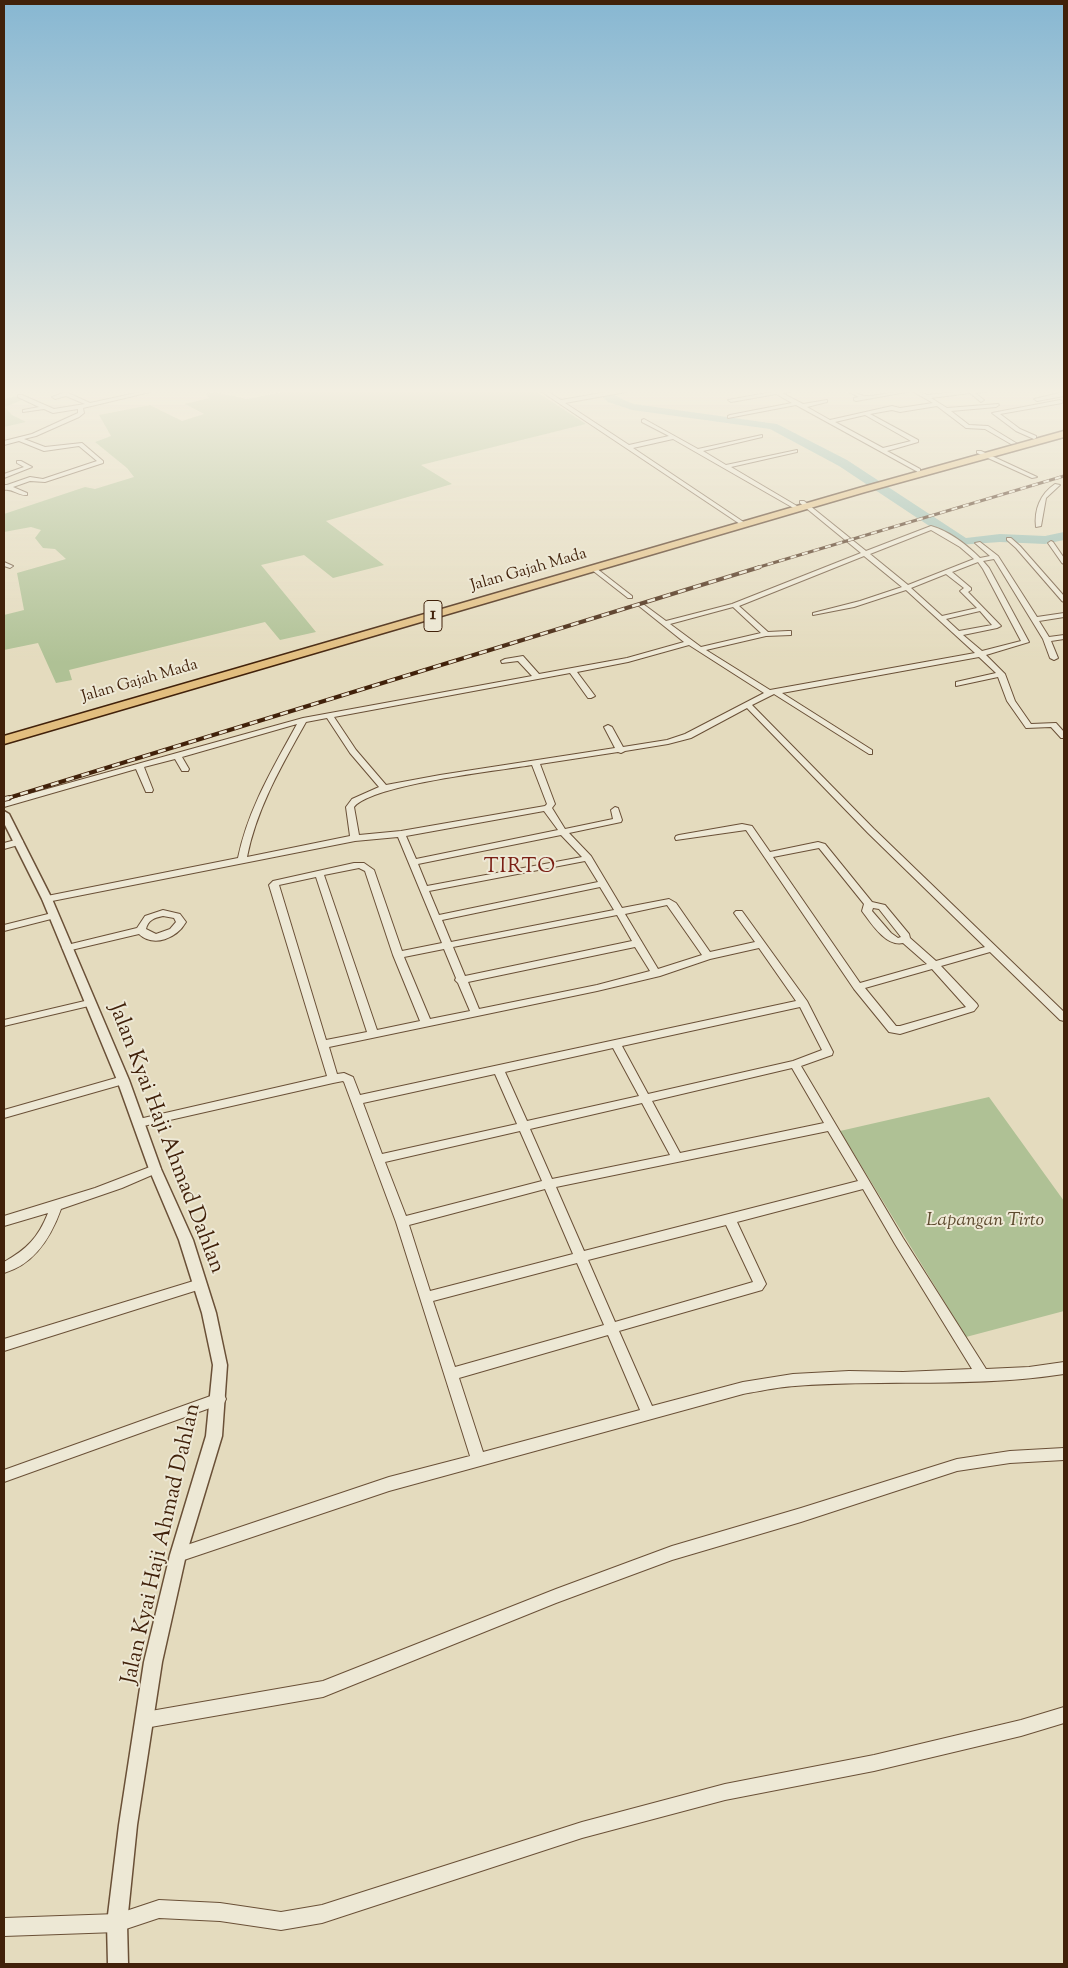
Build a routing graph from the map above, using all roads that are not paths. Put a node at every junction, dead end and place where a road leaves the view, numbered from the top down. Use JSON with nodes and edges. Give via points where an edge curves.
{"nodes":[{"id":1,"x":27,"y":480,"type":"edge"},
{"id":2,"x":677,"y":480,"type":"edge"},
{"id":3,"x":749,"y":480,"type":"edge"},
{"id":4,"x":891,"y":480,"type":"edge"},
{"id":5,"x":5,"y":487,"type":"edge"},
{"id":6,"x":1064,"y":488,"type":"edge"},
{"id":7,"x":25,"y":494,"type":"dead end"},
{"id":8,"x":800,"y":506,"type":"junction"},
{"id":9,"x":742,"y":523,"type":"junction"},
{"id":10,"x":1038,"y":526,"type":"dead end"},
{"id":11,"x":1008,"y":539,"type":"dead end"},
{"id":12,"x":978,"y":543,"type":"dead end"},
{"id":13,"x":1051,"y":543,"type":"dead end"},
{"id":14,"x":864,"y":553,"type":"junction"},
{"id":15,"x":995,"y":557,"type":"junction"},
{"id":16,"x":980,"y":558,"type":"junction"},
{"id":17,"x":1064,"y":562,"type":"edge"},
{"id":18,"x":594,"y":569,"type":"junction"},
{"id":19,"x":948,"y":572,"type":"junction"},
{"id":20,"x":907,"y":588,"type":"junction"},
{"id":21,"x":630,"y":597,"type":"dead end"},
{"id":22,"x":1064,"y":600,"type":"edge"},
{"id":23,"x":641,"y":605,"type":"dead end"},
{"id":24,"x":734,"y":605,"type":"junction"},
{"id":25,"x":982,"y":610,"type":"junction"},
{"id":26,"x":816,"y":614,"type":"dead end"},
{"id":27,"x":1064,"y":615,"type":"edge"},
{"id":28,"x":942,"y":618,"type":"junction"},
{"id":29,"x":1035,"y":619,"type":"junction"},
{"id":30,"x":666,"y":623,"type":"junction"},
{"id":31,"x":788,"y":633,"type":"dead end"},
{"id":32,"x":960,"y":633,"type":"junction"},
{"id":33,"x":766,"y":634,"type":"junction"},
{"id":34,"x":1064,"y":637,"type":"edge"},
{"id":35,"x":1047,"y":639,"type":"junction"},
{"id":36,"x":690,"y":643,"type":"junction"},
{"id":37,"x":700,"y":650,"type":"junction"},
{"id":38,"x":981,"y":654,"type":"junction"},
{"id":39,"x":1054,"y":658,"type":"dead end"},
{"id":40,"x":505,"y":661,"type":"dead end"},
{"id":41,"x":572,"y":670,"type":"junction"},
{"id":42,"x":1002,"y":674,"type":"junction"},
{"id":43,"x":536,"y":677,"type":"junction"},
{"id":44,"x":959,"y":684,"type":"dead end"},
{"id":45,"x":772,"y":693,"type":"junction"},
{"id":46,"x":591,"y":696,"type":"dead end"},
{"id":47,"x":748,"y":705,"type":"junction"},
{"id":48,"x":70,"y":716,"type":"junction"},
{"id":49,"x":330,"y":716,"type":"junction"},
{"id":50,"x":303,"y":720,"type":"junction"},
{"id":51,"x":608,"y":727,"type":"dead end"},
{"id":52,"x":4,"y":733,"type":"edge"},
{"id":53,"x":1064,"y":736,"type":"edge"},
{"id":54,"x":4,"y":740,"type":"edge"},
{"id":55,"x":621,"y":751,"type":"junction"},
{"id":56,"x":869,"y":752,"type":"dead end"},
{"id":57,"x":178,"y":755,"type":"junction"},
{"id":58,"x":535,"y":763,"type":"junction"},
{"id":59,"x":139,"y":766,"type":"junction"},
{"id":60,"x":184,"y":769,"type":"dead end"},
{"id":61,"x":384,"y":788,"type":"junction"},
{"id":62,"x":149,"y":790,"type":"dead end"},
{"id":63,"x":4,"y":804,"type":"edge"},
{"id":64,"x":547,"y":809,"type":"junction"},
{"id":65,"x":615,"y":810,"type":"dead end"},
{"id":66,"x":4,"y":814,"type":"edge"},
{"id":67,"x":563,"y":832,"type":"junction"},
{"id":68,"x":401,"y":834,"type":"junction"},
{"id":69,"x":355,"y":838,"type":"junction"},
{"id":70,"x":679,"y":838,"type":"dead end"},
{"id":71,"x":19,"y":842,"type":"junction"},
{"id":72,"x":4,"y":846,"type":"edge"},
{"id":73,"x":770,"y":855,"type":"junction"},
{"id":74,"x":588,"y":858,"type":"junction"},
{"id":75,"x":242,"y":860,"type":"junction"},
{"id":76,"x":413,"y":862,"type":"junction"},
{"id":77,"x":319,"y":873,"type":"junction"},
{"id":78,"x":602,"y":884,"type":"junction"},
{"id":79,"x":424,"y":889,"type":"junction"},
{"id":80,"x":47,"y":899,"type":"junction"},
{"id":81,"x":620,"y":913,"type":"junction"},
{"id":82,"x":739,"y":913,"type":"dead end"},
{"id":83,"x":52,"y":916,"type":"junction"},
{"id":84,"x":437,"y":918,"type":"junction"},
{"id":85,"x":4,"y":928,"type":"edge"},
{"id":86,"x":140,"y":930,"type":"dead end"},
{"id":87,"x":637,"y":943,"type":"junction"},
{"id":88,"x":761,"y":944,"type":"junction"},
{"id":89,"x":448,"y":946,"type":"junction"},
{"id":90,"x":67,"y":948,"type":"junction"},
{"id":91,"x":992,"y":948,"type":"junction"},
{"id":92,"x":398,"y":955,"type":"junction"},
{"id":93,"x":708,"y":956,"type":"junction"},
{"id":94,"x":934,"y":965,"type":"junction"},
{"id":95,"x":656,"y":974,"type":"junction"},
{"id":96,"x":460,"y":980,"type":"junction"},
{"id":97,"x":858,"y":987,"type":"junction"},
{"id":98,"x":89,"y":1003,"type":"junction"},
{"id":99,"x":803,"y":1003,"type":"junction"},
{"id":100,"x":476,"y":1013,"type":"junction"},
{"id":101,"x":1064,"y":1018,"type":"edge"},
{"id":102,"x":4,"y":1023,"type":"edge"},
{"id":103,"x":426,"y":1024,"type":"junction"},
{"id":104,"x":373,"y":1034,"type":"junction"},
{"id":105,"x":616,"y":1044,"type":"junction"},
{"id":106,"x":322,"y":1045,"type":"junction"},
{"id":107,"x":795,"y":1064,"type":"junction"},
{"id":108,"x":499,"y":1070,"type":"junction"},
{"id":109,"x":332,"y":1079,"type":"junction"},
{"id":110,"x":123,"y":1080,"type":"junction"},
{"id":111,"x":645,"y":1098,"type":"junction"},
{"id":112,"x":357,"y":1100,"type":"junction"},
{"id":113,"x":4,"y":1114,"type":"edge"},
{"id":114,"x":139,"y":1123,"type":"junction"},
{"id":115,"x":524,"y":1126,"type":"junction"},
{"id":116,"x":830,"y":1126,"type":"junction"},
{"id":117,"x":677,"y":1157,"type":"junction"},
{"id":118,"x":380,"y":1159,"type":"junction"},
{"id":119,"x":155,"y":1169,"type":"junction"},
{"id":120,"x":549,"y":1184,"type":"junction"},
{"id":121,"x":865,"y":1184,"type":"junction"},
{"id":122,"x":56,"y":1207,"type":"junction"},
{"id":123,"x":728,"y":1218,"type":"junction"},
{"id":124,"x":4,"y":1221,"type":"edge"},
{"id":125,"x":402,"y":1222,"type":"junction"},
{"id":126,"x":580,"y":1256,"type":"junction"},
{"id":127,"x":4,"y":1268,"type":"edge"},
{"id":128,"x":200,"y":1284,"type":"junction"},
{"id":129,"x":427,"y":1297,"type":"junction"},
{"id":130,"x":612,"y":1328,"type":"junction"},
{"id":131,"x":4,"y":1345,"type":"edge"},
{"id":132,"x":1064,"y":1368,"type":"edge"},
{"id":133,"x":452,"y":1374,"type":"junction"},
{"id":134,"x":983,"y":1375,"type":"junction"},
{"id":135,"x":219,"y":1399,"type":"junction"},
{"id":136,"x":649,"y":1414,"type":"junction"},
{"id":137,"x":1064,"y":1454,"type":"edge"},
{"id":138,"x":478,"y":1459,"type":"junction"},
{"id":139,"x":4,"y":1476,"type":"edge"},
{"id":140,"x":178,"y":1555,"type":"junction"},
{"id":141,"x":1064,"y":1715,"type":"edge"},
{"id":142,"x":145,"y":1720,"type":"junction"},
{"id":143,"x":117,"y":1923,"type":"junction"},
{"id":144,"x":4,"y":1927,"type":"edge"},
{"id":145,"x":118,"y":1964,"type":"edge"}],
"edges":[{"from":1,"to":5,"type":"street"},
{"from":2,"to":9,"type":"street"},
{"from":3,"to":8,"type":"street"},
{"from":4,"to":8,"type":"highway","name":"Jalan Gajah Mada","number":"1"},
{"from":5,"to":7,"type":"street"},
{"from":6,"to":10,"type":"street","via":[[1054,484],[1038,504]]},
{"from":8,"to":9,"type":"highway","name":"Jalan Gajah Mada","number":"1"},
{"from":8,"to":14,"type":"street"},
{"from":9,"to":18,"type":"highway","name":"Jalan Gajah Mada","number":"1"},
{"from":9,"to":48,"type":"highway","name":"Jalan Gajah Mada","number":"1"},
{"from":11,"to":22,"type":"street"},
{"from":12,"to":15,"type":"street"},
{"from":13,"to":17,"type":"street"},
{"from":14,"to":16,"type":"street","via":[[933,528]]},
{"from":14,"to":20,"type":"street"},
{"from":14,"to":24,"type":"street"},
{"from":15,"to":16,"type":"street"},
{"from":15,"to":29,"type":"street"},
{"from":16,"to":19,"type":"street"},
{"from":16,"to":38,"type":"street","via":[[1025,642]]},
{"from":18,"to":21,"type":"street"},
{"from":18,"to":48,"type":"highway","name":"Jalan Gajah Mada","number":"1"},
{"from":19,"to":20,"type":"street"},
{"from":19,"to":25,"type":"street","via":[[968,589],[963,591]]},
{"from":20,"to":26,"type":"street","via":[[856,606]]},
{"from":20,"to":28,"type":"street"},
{"from":23,"to":30,"type":"street"},
{"from":24,"to":30,"type":"street"},
{"from":24,"to":33,"type":"street"},
{"from":25,"to":28,"type":"street"},
{"from":25,"to":32,"type":"street","via":[[998,625]]},
{"from":27,"to":29,"type":"street"},
{"from":28,"to":32,"type":"street"},
{"from":29,"to":35,"type":"street"},
{"from":30,"to":36,"type":"street"},
{"from":31,"to":33,"type":"street"},
{"from":32,"to":38,"type":"street"},
{"from":33,"to":37,"type":"street"},
{"from":34,"to":35,"type":"street"},
{"from":35,"to":39,"type":"street"},
{"from":36,"to":37,"type":"street"},
{"from":36,"to":41,"type":"street","via":[[628,660]]},
{"from":37,"to":45,"type":"street"},
{"from":38,"to":42,"type":"street"},
{"from":38,"to":45,"type":"street"},
{"from":40,"to":43,"type":"street","via":[[520,658]]},
{"from":41,"to":43,"type":"street"},
{"from":41,"to":46,"type":"street"},
{"from":42,"to":44,"type":"street"},
{"from":42,"to":53,"type":"street","via":[[1011,701],[1030,726],[1054,725]]},
{"from":43,"to":49,"type":"street"},
{"from":45,"to":47,"type":"street"},
{"from":45,"to":56,"type":"street"},
{"from":47,"to":55,"type":"street","via":[[688,736]]},
{"from":47,"to":91,"type":"street"},
{"from":48,"to":52,"type":"highway","name":"Jalan Gajah Mada","number":"1"},
{"from":48,"to":54,"type":"highway","name":"Jalan Gajah Mada","number":"1"},
{"from":49,"to":50,"type":"street"},
{"from":49,"to":61,"type":"street","via":[[353,751]]},
{"from":50,"to":57,"type":"street"},
{"from":50,"to":75,"type":"street","via":[[255,812],[245,835]]},
{"from":51,"to":55,"type":"street"},
{"from":55,"to":58,"type":"street"},
{"from":57,"to":59,"type":"street"},
{"from":57,"to":60,"type":"street"},
{"from":58,"to":61,"type":"street"},
{"from":58,"to":64,"type":"street","via":[[551,804]]},
{"from":59,"to":62,"type":"street"},
{"from":59,"to":63,"type":"street"},
{"from":61,"to":69,"type":"street","via":[[355,800],[350,807]]},
{"from":64,"to":67,"type":"street"},
{"from":64,"to":68,"type":"street"},
{"from":65,"to":67,"type":"street","via":[[616,821]]},
{"from":66,"to":71,"type":"street","name":"Jalan Kyai Haji Ahmad Dahlan"},
{"from":67,"to":74,"type":"street"},
{"from":67,"to":76,"type":"street"},
{"from":68,"to":69,"type":"street"},
{"from":68,"to":76,"type":"street"},
{"from":69,"to":75,"type":"street"},
{"from":70,"to":73,"type":"street","via":[[746,827]]},
{"from":71,"to":72,"type":"street"},
{"from":71,"to":80,"type":"street","name":"Jalan Kyai Haji Ahmad Dahlan"},
{"from":73,"to":94,"type":"street","via":[[822,846],[869,904],[867,911],[888,936],[897,941],[905,939]]},
{"from":73,"to":97,"type":"street"},
{"from":74,"to":78,"type":"street"},
{"from":74,"to":79,"type":"street"},
{"from":75,"to":80,"type":"street"},
{"from":76,"to":79,"type":"street"},
{"from":77,"to":92,"type":"street","via":[[361,865],[369,870]]},
{"from":77,"to":104,"type":"street"},
{"from":77,"to":106,"type":"street","via":[[282,880],[274,885]]},
{"from":78,"to":81,"type":"street"},
{"from":78,"to":84,"type":"street"},
{"from":79,"to":84,"type":"street"},
{"from":80,"to":83,"type":"street","name":"Jalan Kyai Haji Ahmad Dahlan"},
{"from":81,"to":87,"type":"street"},
{"from":81,"to":89,"type":"street"},
{"from":81,"to":93,"type":"street","via":[[662,903],[673,905]]},
{"from":82,"to":88,"type":"street"},
{"from":83,"to":85,"type":"street"},
{"from":83,"to":90,"type":"street","name":"Jalan Kyai Haji Ahmad Dahlan"},
{"from":84,"to":89,"type":"street"},
{"from":86,"to":90,"type":"street"},
{"from":87,"to":95,"type":"street"},
{"from":87,"to":96,"type":"street"},
{"from":88,"to":93,"type":"street"},
{"from":88,"to":99,"type":"street"},
{"from":89,"to":92,"type":"street"},
{"from":89,"to":96,"type":"street"},
{"from":90,"to":98,"type":"street","name":"Jalan Kyai Haji Ahmad Dahlan"},
{"from":91,"to":94,"type":"street"},
{"from":91,"to":101,"type":"street"},
{"from":92,"to":103,"type":"street"},
{"from":93,"to":95,"type":"street"},
{"from":94,"to":97,"type":"street"},
{"from":94,"to":97,"type":"street","via":[[971,1001],[973,1006],[970,1009],[900,1030],[893,1029]]},
{"from":95,"to":100,"type":"street"},
{"from":96,"to":100,"type":"street"},
{"from":98,"to":102,"type":"street"},
{"from":98,"to":110,"type":"street","name":"Jalan Kyai Haji Ahmad Dahlan"},
{"from":99,"to":105,"type":"street"},
{"from":99,"to":107,"type":"street","via":[[828,1052]]},
{"from":100,"to":103,"type":"street"},
{"from":103,"to":104,"type":"street"},
{"from":104,"to":106,"type":"street"},
{"from":105,"to":108,"type":"street"},
{"from":105,"to":111,"type":"street"},
{"from":106,"to":109,"type":"street"},
{"from":107,"to":111,"type":"street"},
{"from":107,"to":116,"type":"street"},
{"from":108,"to":112,"type":"street"},
{"from":108,"to":115,"type":"street"},
{"from":109,"to":112,"type":"street","via":[[344,1077],[349,1080]]},
{"from":109,"to":114,"type":"street"},
{"from":110,"to":113,"type":"street"},
{"from":110,"to":114,"type":"street","name":"Jalan Kyai Haji Ahmad Dahlan"},
{"from":111,"to":115,"type":"street"},
{"from":111,"to":117,"type":"street"},
{"from":112,"to":118,"type":"street"},
{"from":114,"to":119,"type":"street","name":"Jalan Kyai Haji Ahmad Dahlan"},
{"from":115,"to":118,"type":"street"},
{"from":115,"to":120,"type":"street"},
{"from":116,"to":117,"type":"street"},
{"from":116,"to":121,"type":"street"},
{"from":117,"to":120,"type":"street"},
{"from":118,"to":125,"type":"street"},
{"from":119,"to":122,"type":"street","via":[[124,1184]]},
{"from":119,"to":128,"type":"street","name":"Jalan Kyai Haji Ahmad Dahlan","via":[[186,1240]]},
{"from":120,"to":125,"type":"street"},
{"from":120,"to":126,"type":"street"},
{"from":121,"to":123,"type":"street"},
{"from":121,"to":134,"type":"street"},
{"from":122,"to":124,"type":"street"},
{"from":122,"to":127,"type":"street","via":[[46,1235],[39,1244]]},
{"from":123,"to":126,"type":"street"},
{"from":123,"to":130,"type":"street","via":[[760,1284],[758,1286]]},
{"from":125,"to":129,"type":"street"},
{"from":126,"to":129,"type":"street"},
{"from":126,"to":130,"type":"street"},
{"from":128,"to":131,"type":"street"},
{"from":128,"to":135,"type":"street","name":"Jalan Kyai Haji Ahmad Dahlan","via":[[220,1364]]},
{"from":129,"to":133,"type":"street"},
{"from":130,"to":133,"type":"street"},
{"from":130,"to":136,"type":"street"},
{"from":132,"to":134,"type":"street"},
{"from":133,"to":138,"type":"street"},
{"from":134,"to":136,"type":"street","via":[[793,1380],[743,1388]]},
{"from":135,"to":139,"type":"street"},
{"from":135,"to":140,"type":"street","name":"Jalan Kyai Haji Ahmad Dahlan","via":[[214,1436]]},
{"from":136,"to":138,"type":"street"},
{"from":137,"to":142,"type":"street","via":[[1010,1457],[957,1465],[672,1553],[323,1688]]},
{"from":138,"to":140,"type":"street","via":[[389,1484]]},
{"from":140,"to":142,"type":"street","name":"Jalan Kyai Haji Ahmad Dahlan","via":[[153,1662]]},
{"from":141,"to":143,"type":"street","via":[[874,1763],[725,1792],[582,1830],[322,1914],[281,1921],[212,1912],[159,1910]]},
{"from":142,"to":143,"type":"street","name":"Jalan Kyai Haji Ahmad Dahlan"},
{"from":143,"to":144,"type":"street"},
{"from":143,"to":145,"type":"street","name":"Jalan Kyai Haji Ahmad Dahlan"}]}
